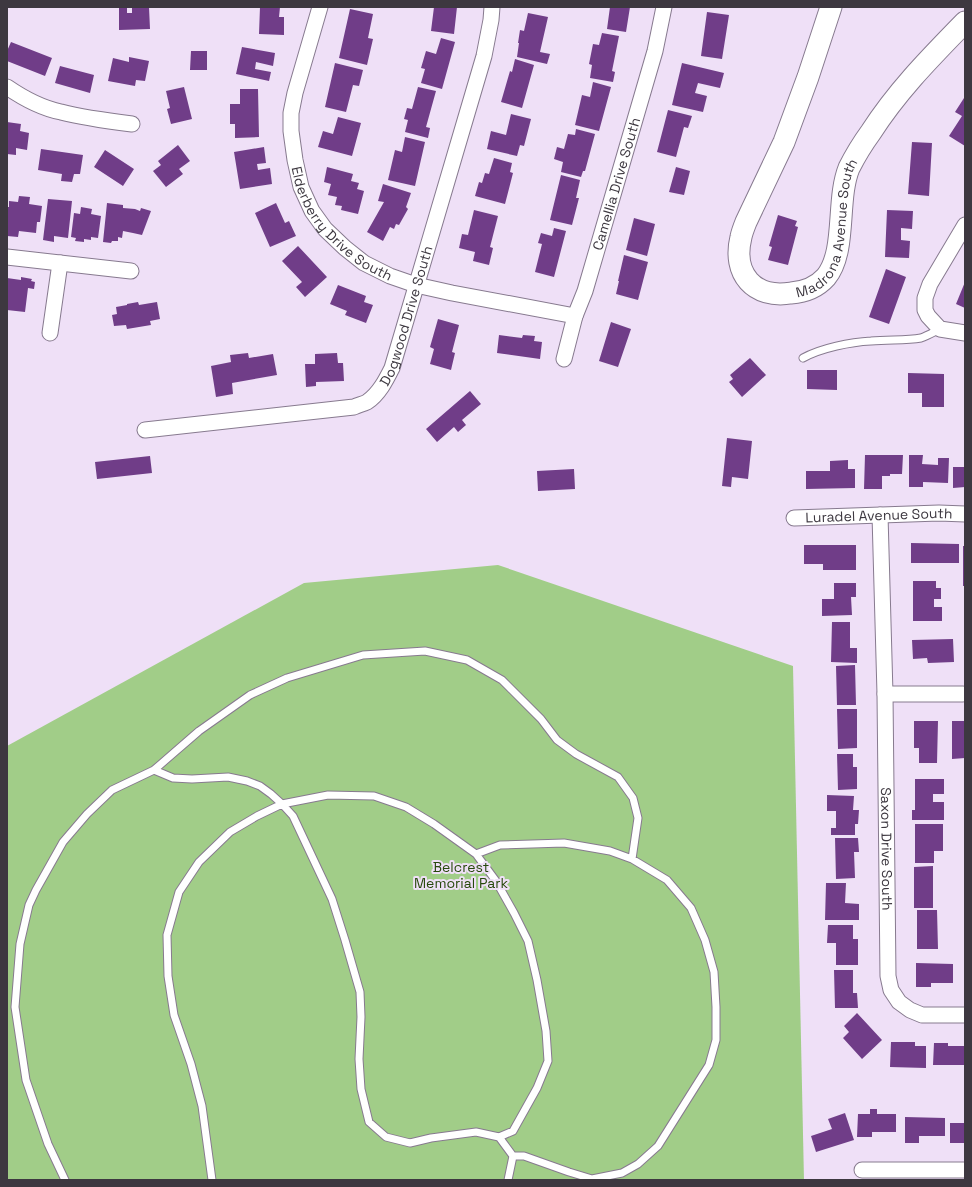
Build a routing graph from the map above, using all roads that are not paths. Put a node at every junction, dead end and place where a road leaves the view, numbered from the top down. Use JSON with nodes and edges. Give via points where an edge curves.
{"nodes":[{"id":1,"x":320,"y":7,"type":"edge"},
{"id":2,"x":492,"y":7,"type":"edge"},
{"id":3,"x":664,"y":7,"type":"edge"},
{"id":4,"x":831,"y":7,"type":"edge"},
{"id":5,"x":965,"y":22,"type":"edge"},
{"id":6,"x":7,"y":87,"type":"edge"},
{"id":7,"x":132,"y":124,"type":"dead end"},
{"id":8,"x":965,"y":225,"type":"edge"},
{"id":9,"x":7,"y":257,"type":"edge"},
{"id":10,"x":60,"y":263,"type":"junction"},
{"id":11,"x":131,"y":272,"type":"dead end"},
{"id":12,"x":416,"y":284,"type":"junction"},
{"id":13,"x":574,"y":316,"type":"junction"},
{"id":14,"x":940,"y":329,"type":"junction"},
{"id":15,"x":50,"y":333,"type":"dead end"},
{"id":16,"x":965,"y":333,"type":"edge"},
{"id":17,"x":803,"y":358,"type":"dead end"},
{"id":18,"x":564,"y":359,"type":"dead end"},
{"id":19,"x":145,"y":430,"type":"dead end"},
{"id":20,"x":965,"y":514,"type":"edge"},
{"id":21,"x":880,"y":515,"type":"junction"},
{"id":22,"x":794,"y":518,"type":"dead end"},
{"id":23,"x":885,"y":694,"type":"junction"},
{"id":24,"x":963,"y":694,"type":"dead end"},
{"id":25,"x":154,"y":770,"type":"junction"},
{"id":26,"x":282,"y":804,"type":"junction"},
{"id":27,"x":476,"y":854,"type":"junction"},
{"id":28,"x":632,"y":859,"type":"junction"},
{"id":29,"x":965,"y":1016,"type":"edge"},
{"id":30,"x":499,"y":1137,"type":"junction"},
{"id":31,"x":513,"y":1156,"type":"junction"},
{"id":32,"x":862,"y":1170,"type":"dead end"},
{"id":33,"x":965,"y":1170,"type":"edge"},
{"id":34,"x":65,"y":1180,"type":"edge"},
{"id":35,"x":212,"y":1180,"type":"edge"},
{"id":36,"x":508,"y":1180,"type":"edge"}],
"edges":[{"from":1,"to":12,"type":"street","name":"Elderberry Drive South","via":[[291,112],[291,132],[301,187],[312,211],[324,228],[345,248],[364,263],[390,276]]},
{"from":2,"to":12,"type":"street","name":"Dogwood Drive South","via":[[484,56]]},
{"from":3,"to":13,"type":"street","name":"Camellia Drive South","via":[[655,51],[585,291]]},
{"from":4,"to":5,"type":"main road","name":"Madrona Avenue South","via":[[784,142],[741,236],[739,260],[742,271],[754,287],[762,291],[797,293],[819,284],[827,276],[838,248],[845,183],[849,168],[862,144],[910,80]]},
{"from":6,"to":7,"type":"street","via":[[22,97],[60,112]]},
{"from":8,"to":14,"type":"street","via":[[930,284],[925,298],[925,310]]},
{"from":9,"to":10,"type":"street"},
{"from":10,"to":11,"type":"street"},
{"from":10,"to":15,"type":"street"},
{"from":12,"to":13,"type":"street","name":"Elderberry Drive South"},
{"from":12,"to":19,"type":"street","name":"Dogwood Drive South","via":[[392,368],[385,383],[367,402],[354,407]]},
{"from":13,"to":18,"type":"street","name":"Camellia Drive South"},
{"from":14,"to":16,"type":"street"},
{"from":14,"to":17,"type":"lane","via":[[922,338],[870,340],[813,352]]},
{"from":20,"to":21,"type":"street","name":"Luradel Avenue South"},
{"from":21,"to":22,"type":"street","name":"Luradel Avenue South"},
{"from":21,"to":23,"type":"street","name":"Saxon Drive South"},
{"from":23,"to":24,"type":"street"},
{"from":23,"to":29,"type":"street","name":"Saxon Drive South","via":[[888,976],[891,990],[899,1002],[922,1015]]},
{"from":25,"to":26,"type":"lane","via":[[173,778],[228,777],[247,781],[260,786]]},
{"from":25,"to":28,"type":"lane","via":[[199,731],[250,695],[287,678],[363,655],[425,651],[467,660],[502,680],[541,719],[557,740],[576,754],[618,777],[633,798],[638,818]]},
{"from":25,"to":34,"type":"lane","via":[[112,790],[63,842],[29,905],[20,944],[15,1007],[26,1080],[48,1144]]},
{"from":26,"to":27,"type":"lane","via":[[328,795],[374,796],[406,807]]},
{"from":26,"to":30,"type":"lane","via":[[293,816],[332,899],[346,940],[360,992],[361,1089],[369,1122],[386,1137],[410,1143],[476,1132]]},
{"from":26,"to":35,"type":"lane","via":[[230,832],[199,862],[179,892],[167,935],[168,976],[174,1015],[202,1106]]},
{"from":27,"to":28,"type":"lane","via":[[500,845],[564,843],[610,851]]},
{"from":27,"to":30,"type":"lane","via":[[496,881],[528,941],[546,1031],[548,1061],[513,1131]]},
{"from":28,"to":31,"type":"lane","via":[[667,880],[691,908],[705,940],[714,972],[716,1007],[716,1040],[709,1065],[658,1146],[638,1164],[622,1173],[592,1179],[524,1156]]},
{"from":30,"to":31,"type":"lane"},
{"from":31,"to":36,"type":"lane"},
{"from":32,"to":33,"type":"street"}]}
